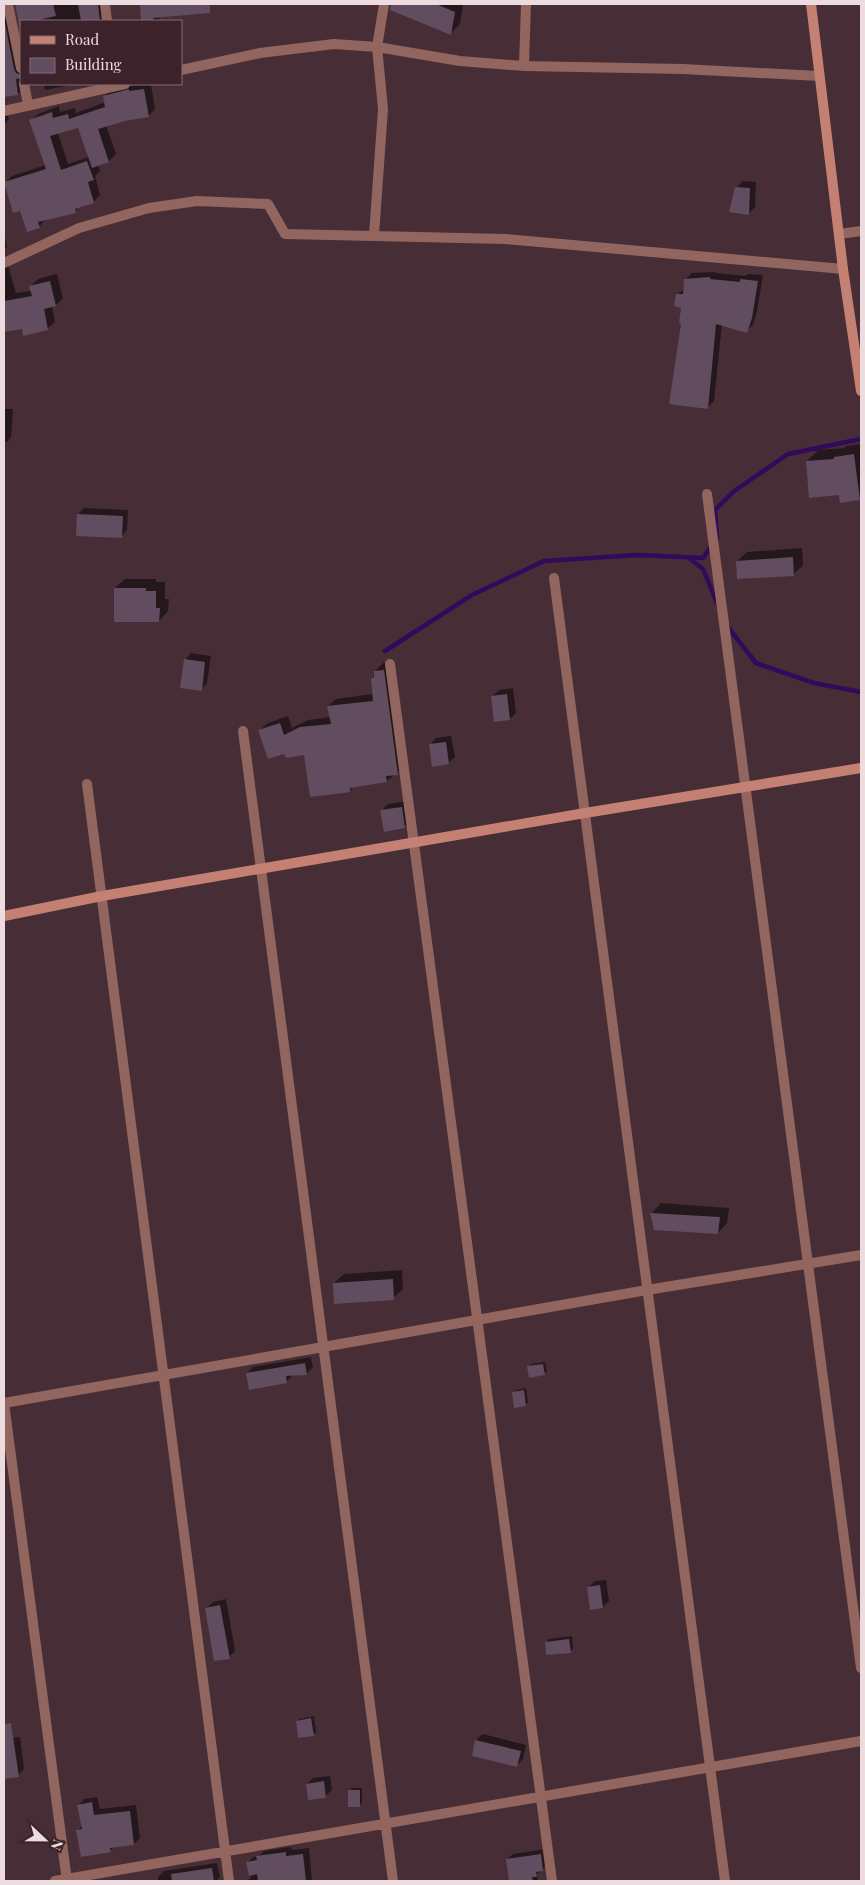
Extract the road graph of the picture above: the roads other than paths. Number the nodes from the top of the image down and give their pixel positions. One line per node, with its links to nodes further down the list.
1 (8, 4): 8 (street)
2 (105, 4): 6 (street)
3 (384, 4): 7 (street)
4 (526, 4): 9 (street)
5 (811, 4): 11 (street)
6 (107, 20)
7 (377, 48): 9 (street); 10 (street); 18 (street)
8 (20, 63)
9 (524, 66): 11 (street)
10 (182, 70)
11 (819, 76): 17 (street)
12 (24, 85): 14 (street)
13 (114, 85): 14 (street)
14 (28, 104): 15 (street)
15 (4, 111)
16 (861, 231): 17 (street)
17 (840, 234): 20 (street)
18 (374, 235): 19 (street); 20 (street)
19 (4, 263)
20 (843, 269): 21 (street)
21 (861, 391)
22 (707, 494): 28 (street)
23 (554, 578): 29 (street)
24 (390, 664): 30 (street)
25 (243, 731): 31 (street)
26 (861, 768): 28 (street)
27 (87, 784): 32 (street)
28 (745, 786): 29 (street); 35 (street)
29 (585, 813): 30 (street); 36 (street)
30 (414, 843): 31 (street); 37 (street)
31 (261, 870): 32 (street); 38 (street)
32 (102, 896): 33 (street); 39 (street)
33 (4, 916)
34 (861, 1255): 35 (street)
35 (808, 1264): 36 (street); 41 (street)
36 (647, 1290): 37 (street); 43 (street)
37 (477, 1320): 38 (street); 44 (street)
38 (323, 1347): 39 (street); 45 (street)
39 (163, 1376): 40 (street); 46 (street)
40 (4, 1403): 47 (street)
41 (861, 1668)
42 (861, 1741): 43 (street)
43 (710, 1766): 44 (street); 52 (street)
44 (540, 1796): 45 (street); 51 (street)
45 (385, 1823): 46 (street); 50 (street)
46 (225, 1851): 47 (street); 49 (street)
47 (67, 1880): 48 (street)
48 (55, 1881)
49 (228, 1881)
50 (393, 1881)
51 (552, 1881)
52 (725, 1881)

